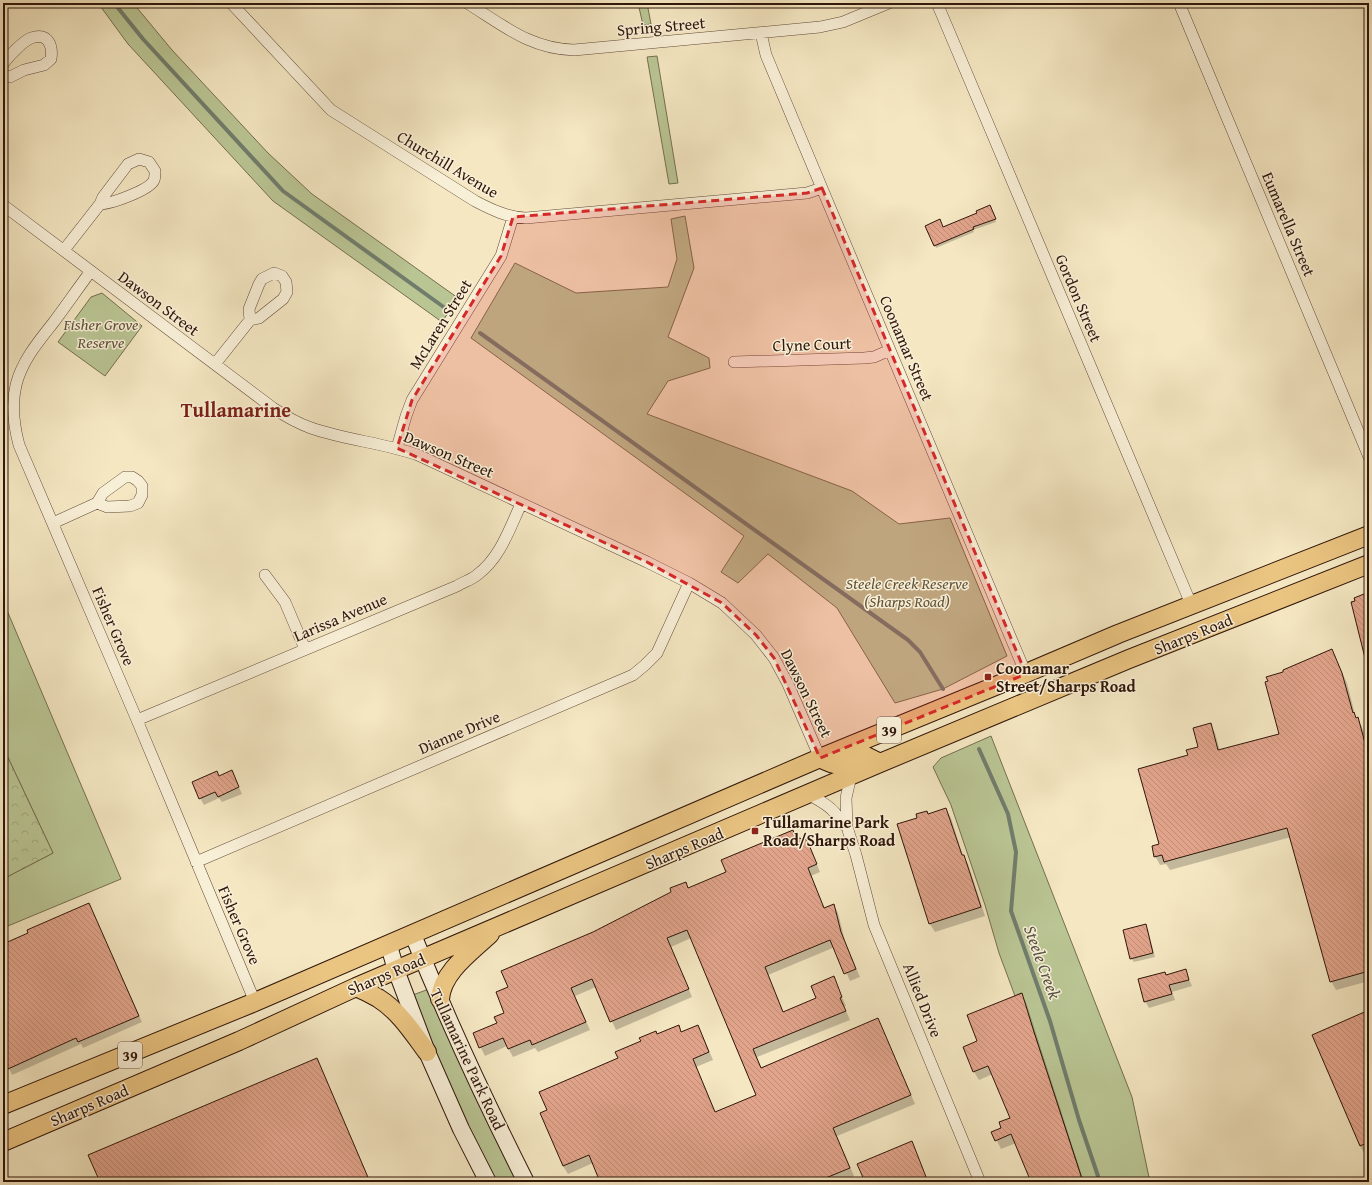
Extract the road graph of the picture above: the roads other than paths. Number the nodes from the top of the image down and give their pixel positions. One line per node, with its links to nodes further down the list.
1 (231, 3): 12 (street, Churchill Avenue)
2 (467, 3): 6 (street, Spring Street)
3 (890, 3): 6 (street, Spring Street)
4 (937, 3): 28 (street, Gordon Street)
5 (1179, 3): 20 (street, Eumarella Street)
6 (761, 33): 9 (street, Coonamar Street)
7 (3, 64): 8 (street)
8 (3, 75)
9 (822, 188): 12 (street, Churchill Avenue); 16 (street, Coonamar Street)
10 (100, 204): 10 (street); 13 (street)
11 (3, 205): 13 (street, Dawson Street)
12 (513, 217): 19 (street, McLaren Street)
13 (64, 250): 14 (street, Dawson Street)
14 (91, 271): 18 (street, Dawson Street); 23 (street, Fisher Grove)
15 (250, 320): 18 (street)
16 (890, 350): 17 (street, Clyne Court); 32 (street, Coonamar Street)
17 (734, 362)
18 (215, 364): 19 (street, Dawson Street)
19 (397, 448): 22 (street, Dawson Street)
20 (1369, 457)
21 (97, 504): 23 (street)
22 (521, 504): 27 (street, Dawson Street); 30 (street, Larissa Avenue)
23 (53, 523): 33 (street, Fisher Grove)
24 (1369, 535): 28 (main road, Sharps Road / 39)
25 (1369, 564): 31 (main road, Sharps Road / 39)
26 (265, 575): 30 (street)
27 (689, 583): 34 (street, Dawson Street); 39 (street, Dianne Drive)
28 (1191, 604): 29 (main road, Sharps Road / 39)
29 (1118, 634): 31 (main road); 32 (main road, Sharps Road / 39)
30 (305, 649): 33 (street, Larissa Avenue)
31 (1129, 659): 35 (main road, Sharps Road / 39)
32 (1026, 674): 34 (main road, Sharps Road / 39)
33 (137, 720): 39 (street, Fisher Grove)
34 (820, 758): 35 (main road); 41 (main road, Sharps Road / 39)
35 (880, 763): 36 (main road, Sharps Road / 39)
36 (851, 776): 37 (main road, Sharps Road / 39); 38 (street, Allied Drive)
37 (808, 794): 38 (street, Allied Drive); 40 (main road, Sharps Road / 39)
38 (847, 827): 55 (street, Allied Drive)
39 (196, 862): 47 (street, Fisher Grove)
40 (497, 927): 43 (main road, Sharps Road / 39); 46 (main road)
41 (413, 935): 42 (main road, Sharps Road / 39); 43 (street, Tullamarine Park Road)
42 (389, 946): 44 (street, Tullamarine Park Road); 47 (main road, Sharps Road / 39)
43 (422, 958): 44 (main road, Sharps Road / 39); 46 (street, Tullamarine Park Road)
44 (396, 970): 45 (main road, Sharps Road / 39); 48 (street, Tullamarine Park Road)
45 (356, 987): 48 (main road); 50 (main road, Sharps Road / 39)
46 (440, 999): 54 (street, Tullamarine Park Road)
47 (255, 1002): 49 (main road, Sharps Road / 39)
48 (427, 1052): 53 (street, Tullamarine Park Road)
49 (3, 1105)
50 (28, 1131): 51 (main road, Sharps Road / 39); 52 (main road)
51 (3, 1142)
52 (3, 1151)
53 (488, 1182)
54 (526, 1182)
55 (980, 1182)

